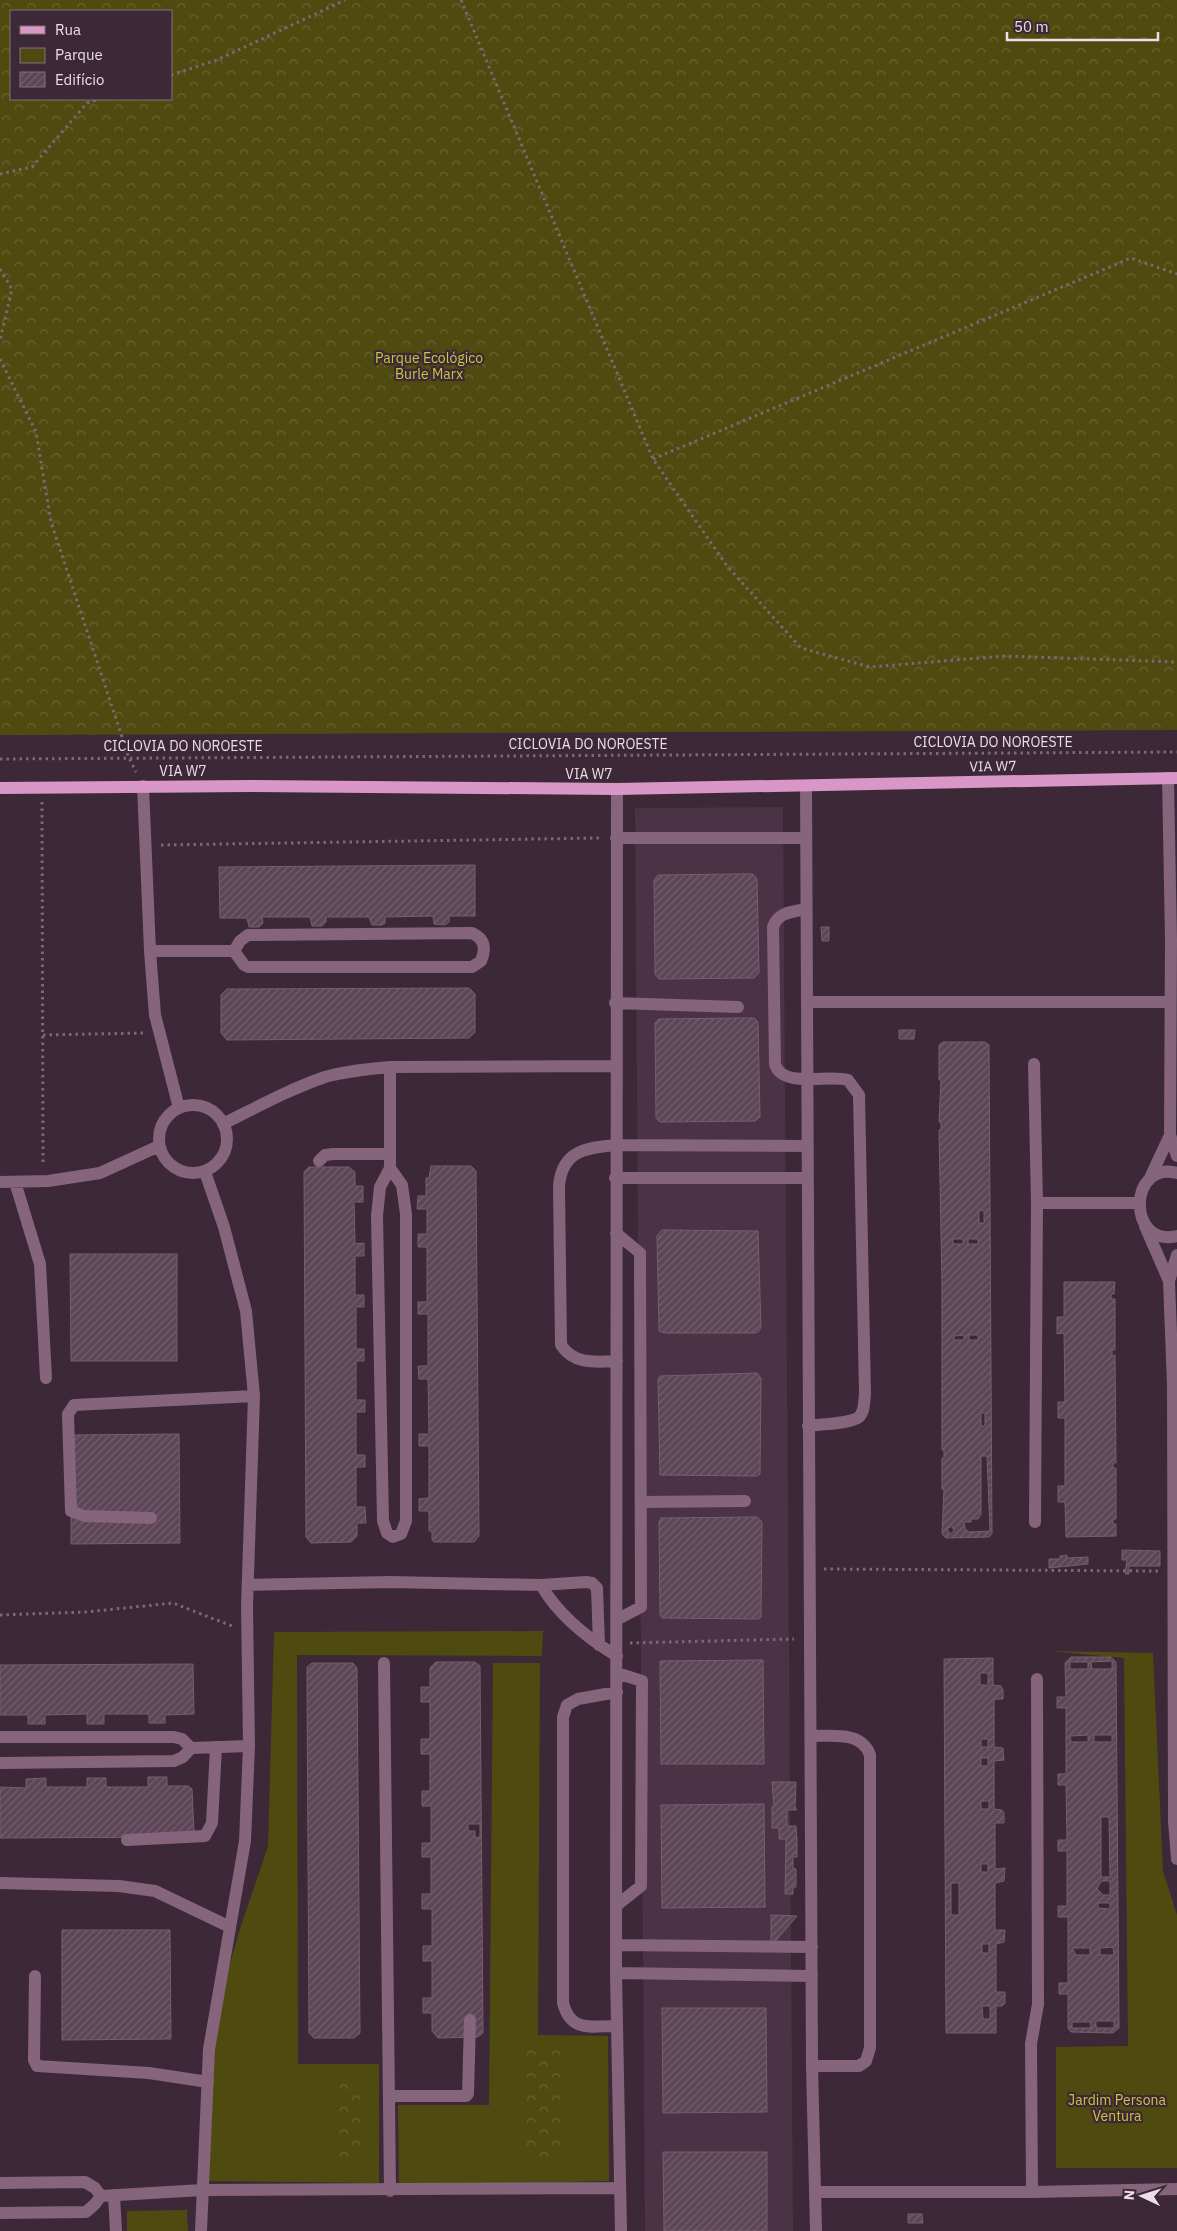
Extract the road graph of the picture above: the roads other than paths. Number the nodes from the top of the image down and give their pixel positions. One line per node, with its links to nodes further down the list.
1 (1172, 778): 3 (main road, VIA W7); 9 (street)
2 (144, 786): 4 (main road, VIA W7); 5 (main road, VIA W7); 10 (street)
3 (806, 786): 5 (main road, VIA W7); 7 (street)
4 (0, 788)
5 (617, 789): 6 (street)
6 (616, 838): 7 (street); 14 (street)
7 (806, 838): 8 (street)
8 (806, 909): 12 (street); 19 (street)
9 (1174, 945): 13 (street)
10 (150, 951): 11 (street); 20 (street)
11 (234, 951): 11 (street)
12 (808, 1002): 13 (street); 19 (street)
13 (1169, 1002): 22 (street)
14 (615, 1004): 15 (street); 17 (street)
15 (738, 1008)
16 (1034, 1064): 37 (street)
17 (615, 1066): 18 (street); 23 (street)
18 (390, 1067): 21 (street); 26 (street)
19 (808, 1080): 25 (street); 48 (street)
20 (179, 1108): 21 (street); 24 (street)
21 (224, 1124): 30 (street)
22 (1170, 1134): 27 (street); 34 (street)
23 (615, 1145): 25 (street); 32 (street); 44 (street)
24 (159, 1146): 30 (street); 36 (street)
25 (808, 1146): 33 (street)
26 (390, 1154): 28 (street); 29 (street)
27 (1177, 1156)
28 (319, 1161)
29 (390, 1168): 29 (street)
30 (205, 1172): 47 (street)
31 (1177, 1173): 34 (street)
32 (615, 1178): 33 (street); 40 (street)
33 (806, 1178): 48 (street)
34 (1149, 1180): 38 (street)
35 (0, 1182): 36 (street)
36 (15, 1182): 45 (street)
37 (1037, 1203): 38 (street); 52 (street)
38 (1138, 1203): 39 (street)
39 (1144, 1224): 41 (street); 43 (street)
40 (616, 1233): 44 (street); 50 (street)
41 (1177, 1236)
42 (1177, 1255): 43 (street)
43 (1169, 1281): 46 (street)
44 (617, 1361): 55 (street)
45 (46, 1378)
46 (1175, 1385): 64 (street)
47 (254, 1396): 51 (street); 53 (street)
48 (808, 1426): 62 (street)
49 (746, 1501): 50 (street)
50 (641, 1502): 55 (street)
51 (151, 1518)
52 (1035, 1522)
53 (248, 1585): 54 (street); 65 (street)
54 (541, 1585): 56 (street); 56 (street)
55 (618, 1618): 57 (street)
56 (599, 1645): 57 (street)
57 (617, 1650): 59 (street)
58 (384, 1663): 83 (street)
59 (617, 1673): 61 (street); 72 (street)
60 (1036, 1679): 90 (street)
61 (617, 1692): 72 (street); 80 (street)
62 (811, 1736): 75 (street); 81 (street)
63 (0, 1737): 67 (street)
64 (1175, 1744): 70 (street)
65 (249, 1746): 66 (street); 73 (street)
66 (216, 1747): 67 (street); 69 (street)
67 (191, 1748): 68 (street)
68 (0, 1763)
69 (127, 1840)
70 (1177, 1859)
71 (0, 1883): 73 (street)
72 (617, 1905): 74 (street)
73 (230, 1927): 82 (street)
74 (617, 1945): 75 (street); 76 (street)
75 (812, 1946): 78 (street)
76 (616, 1973): 78 (street); 80 (street)
77 (35, 1976): 82 (street)
78 (812, 1976): 81 (street)
79 (470, 2020): 83 (street)
80 (617, 2026): 85 (street)
81 (812, 2066): 89 (street)
82 (208, 2082): 87 (street)
83 (389, 2096): 88 (street)
84 (0, 2182): 92 (street)
85 (620, 2188): 88 (street); 96 (street)
86 (1177, 2188): 90 (street)
87 (202, 2190): 88 (street); 91 (street); 95 (street)
88 (390, 2190)
89 (816, 2192): 90 (street); 97 (street)
90 (1032, 2192)
91 (114, 2195): 92 (street); 94 (street)
92 (101, 2196): 93 (street)
93 (0, 2212)
94 (116, 2231)
95 (201, 2231)
96 (621, 2231)
97 (816, 2231)

